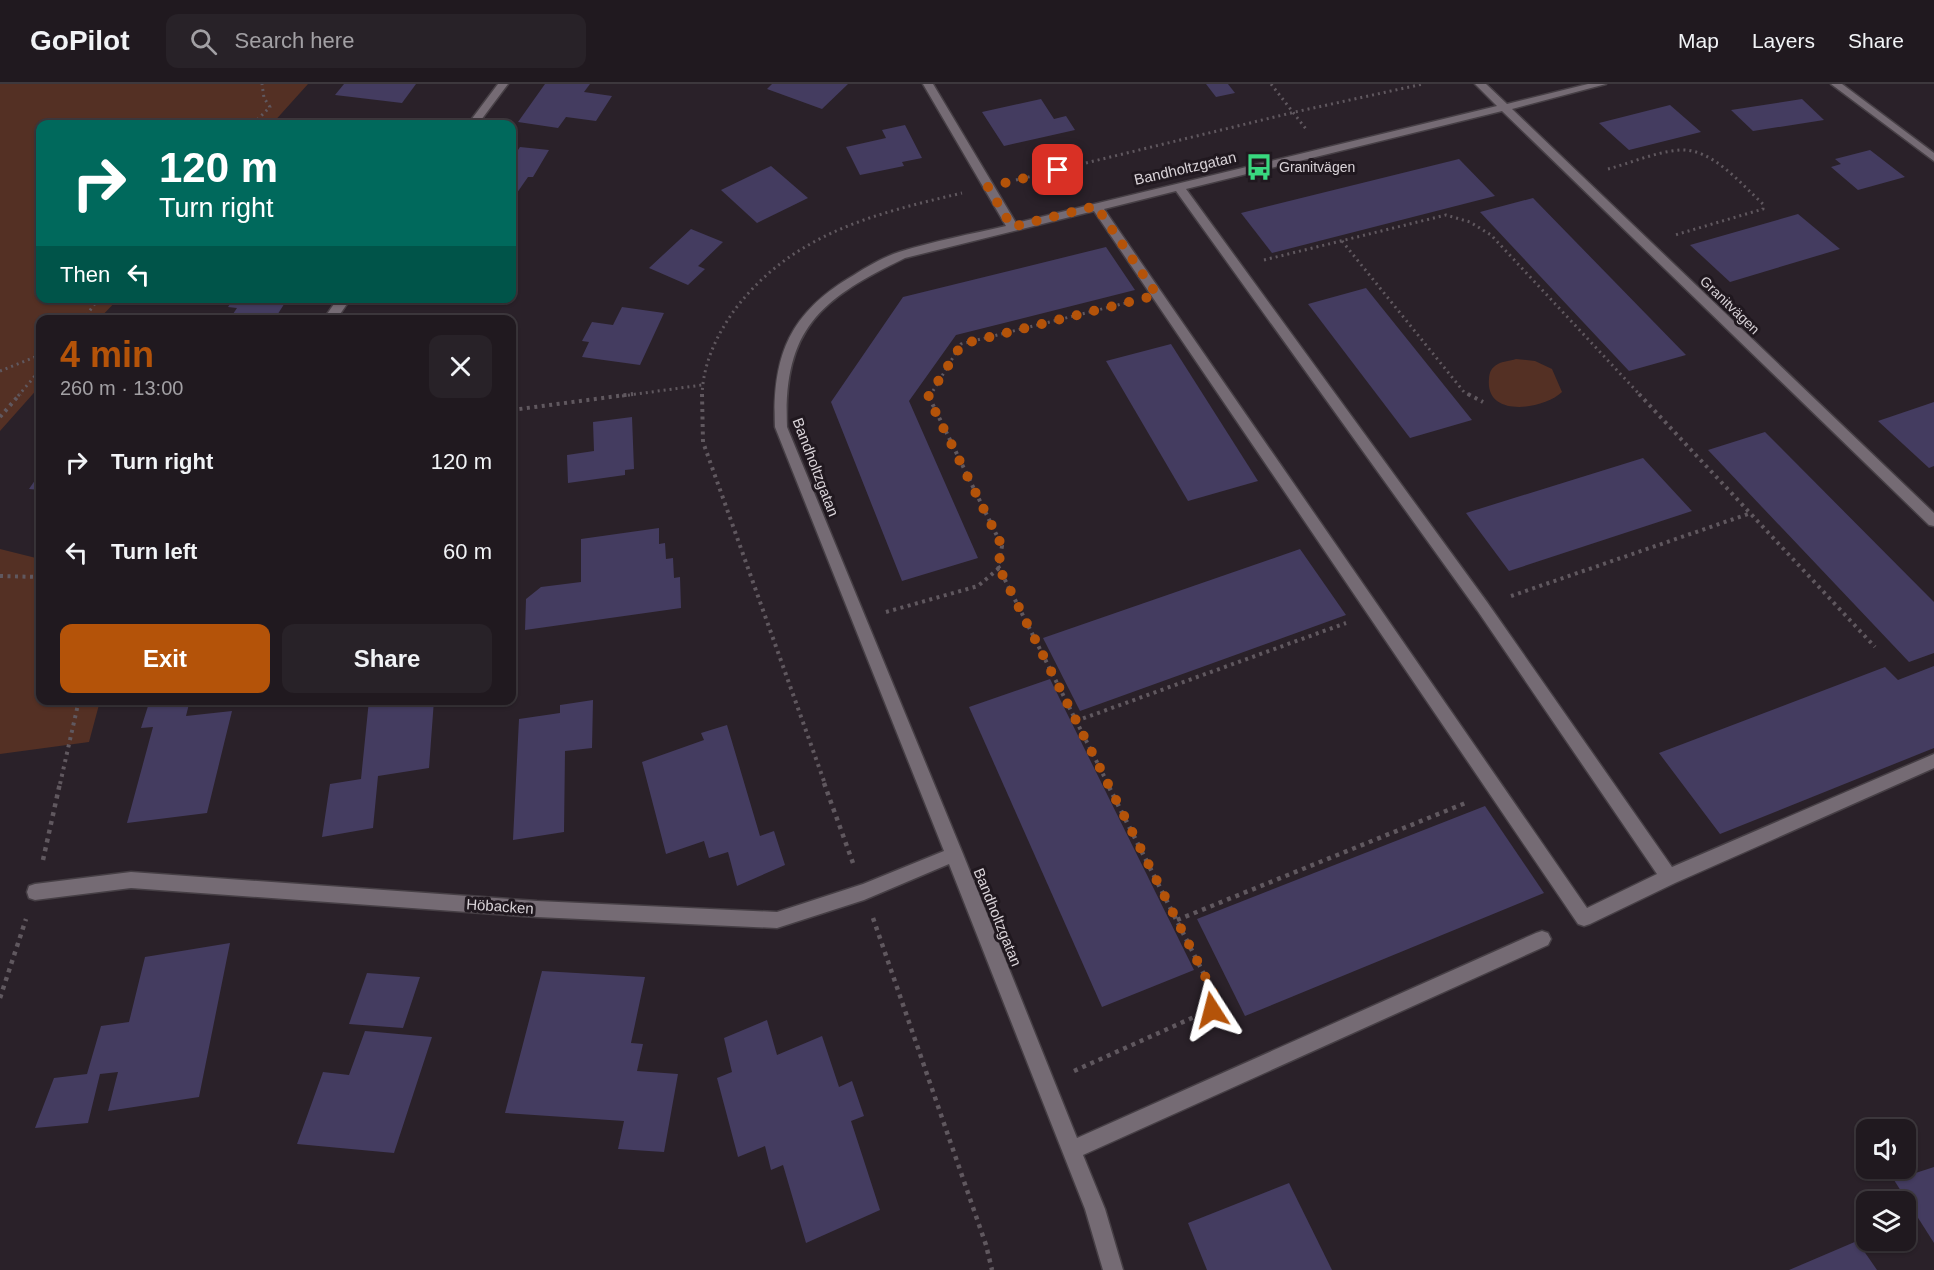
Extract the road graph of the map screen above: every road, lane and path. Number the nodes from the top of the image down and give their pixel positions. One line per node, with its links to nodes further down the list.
1 (262, 84): 11 (path)
2 (503, 84): 12 (street)
3 (928, 84): 17 (street)
4 (1271, 84): 10 (path)
5 (1423, 84): 10 (path)
6 (1480, 84): 9 (street, Granitvägen)
7 (1601, 84): 9 (street, Bandholtzgatan)
8 (1836, 84): 14 (street)
9 (1505, 107): 13 (street, Bandholtzgatan); 15 (street, Granitvägen)
10 (1294, 112): 13 (path); 17 (path)
11 (256, 120)
12 (476, 120)
13 (1327, 151): 16 (street, Bandholtzgatan)
14 (1934, 158)
15 (1576, 178): 21 (street, Granitvägen); 21 (path)
16 (1178, 186): 18 (street, Bandholtzgatan); 22 (street)
17 (988, 187): 19 (street); 27 (path)
18 (1096, 206): 19 (street, Bandholtzgatan); 23 (street)
19 (1012, 227): 38 (street, Bandholtzgatan)
20 (1342, 241): 22 (path); 28 (path); 31 (path)
21 (1645, 244): 32 (street, Granitvägen)
22 (1238, 267): 36 (street)
23 (1157, 295): 33 (path); 37 (street)
24 (36, 357): 25 (path)
25 (0, 371)
26 (36, 375): 30 (path)
27 (702, 385): 29 (path); 47 (path)
28 (1483, 402)
29 (516, 409)
30 (0, 417)
31 (1751, 513): 36 (path); 39 (path)
32 (1934, 521)
33 (998, 566): 38 (path); 41 (path)
34 (0, 576): 35 (path)
35 (36, 577)
36 (1482, 606): 45 (street)
37 (1374, 612): 41 (path); 43 (street)
38 (858, 620): 44 (street, Bandholtzgatan)
39 (1875, 647)
40 (78, 705): 46 (path)
41 (1076, 721): 48 (path)
42 (1934, 761): 45 (street)
43 (1496, 790): 45 (street); 48 (path)
44 (955, 854): 47 (street, Höbacken); 51 (street, Bandholtzgatan)
45 (1669, 877)
46 (35, 892): 47 (street, Höbacken); 50 (path)
47 (864, 892): 53 (path)
48 (1177, 920): 51 (path)
49 (1542, 939): 52 (street)
50 (0, 998)
51 (1046, 1083): 52 (street, Bandholtzgatan)
52 (1072, 1150): 54 (street, Bandholtzgatan)
53 (992, 1270)
54 (1113, 1270)

